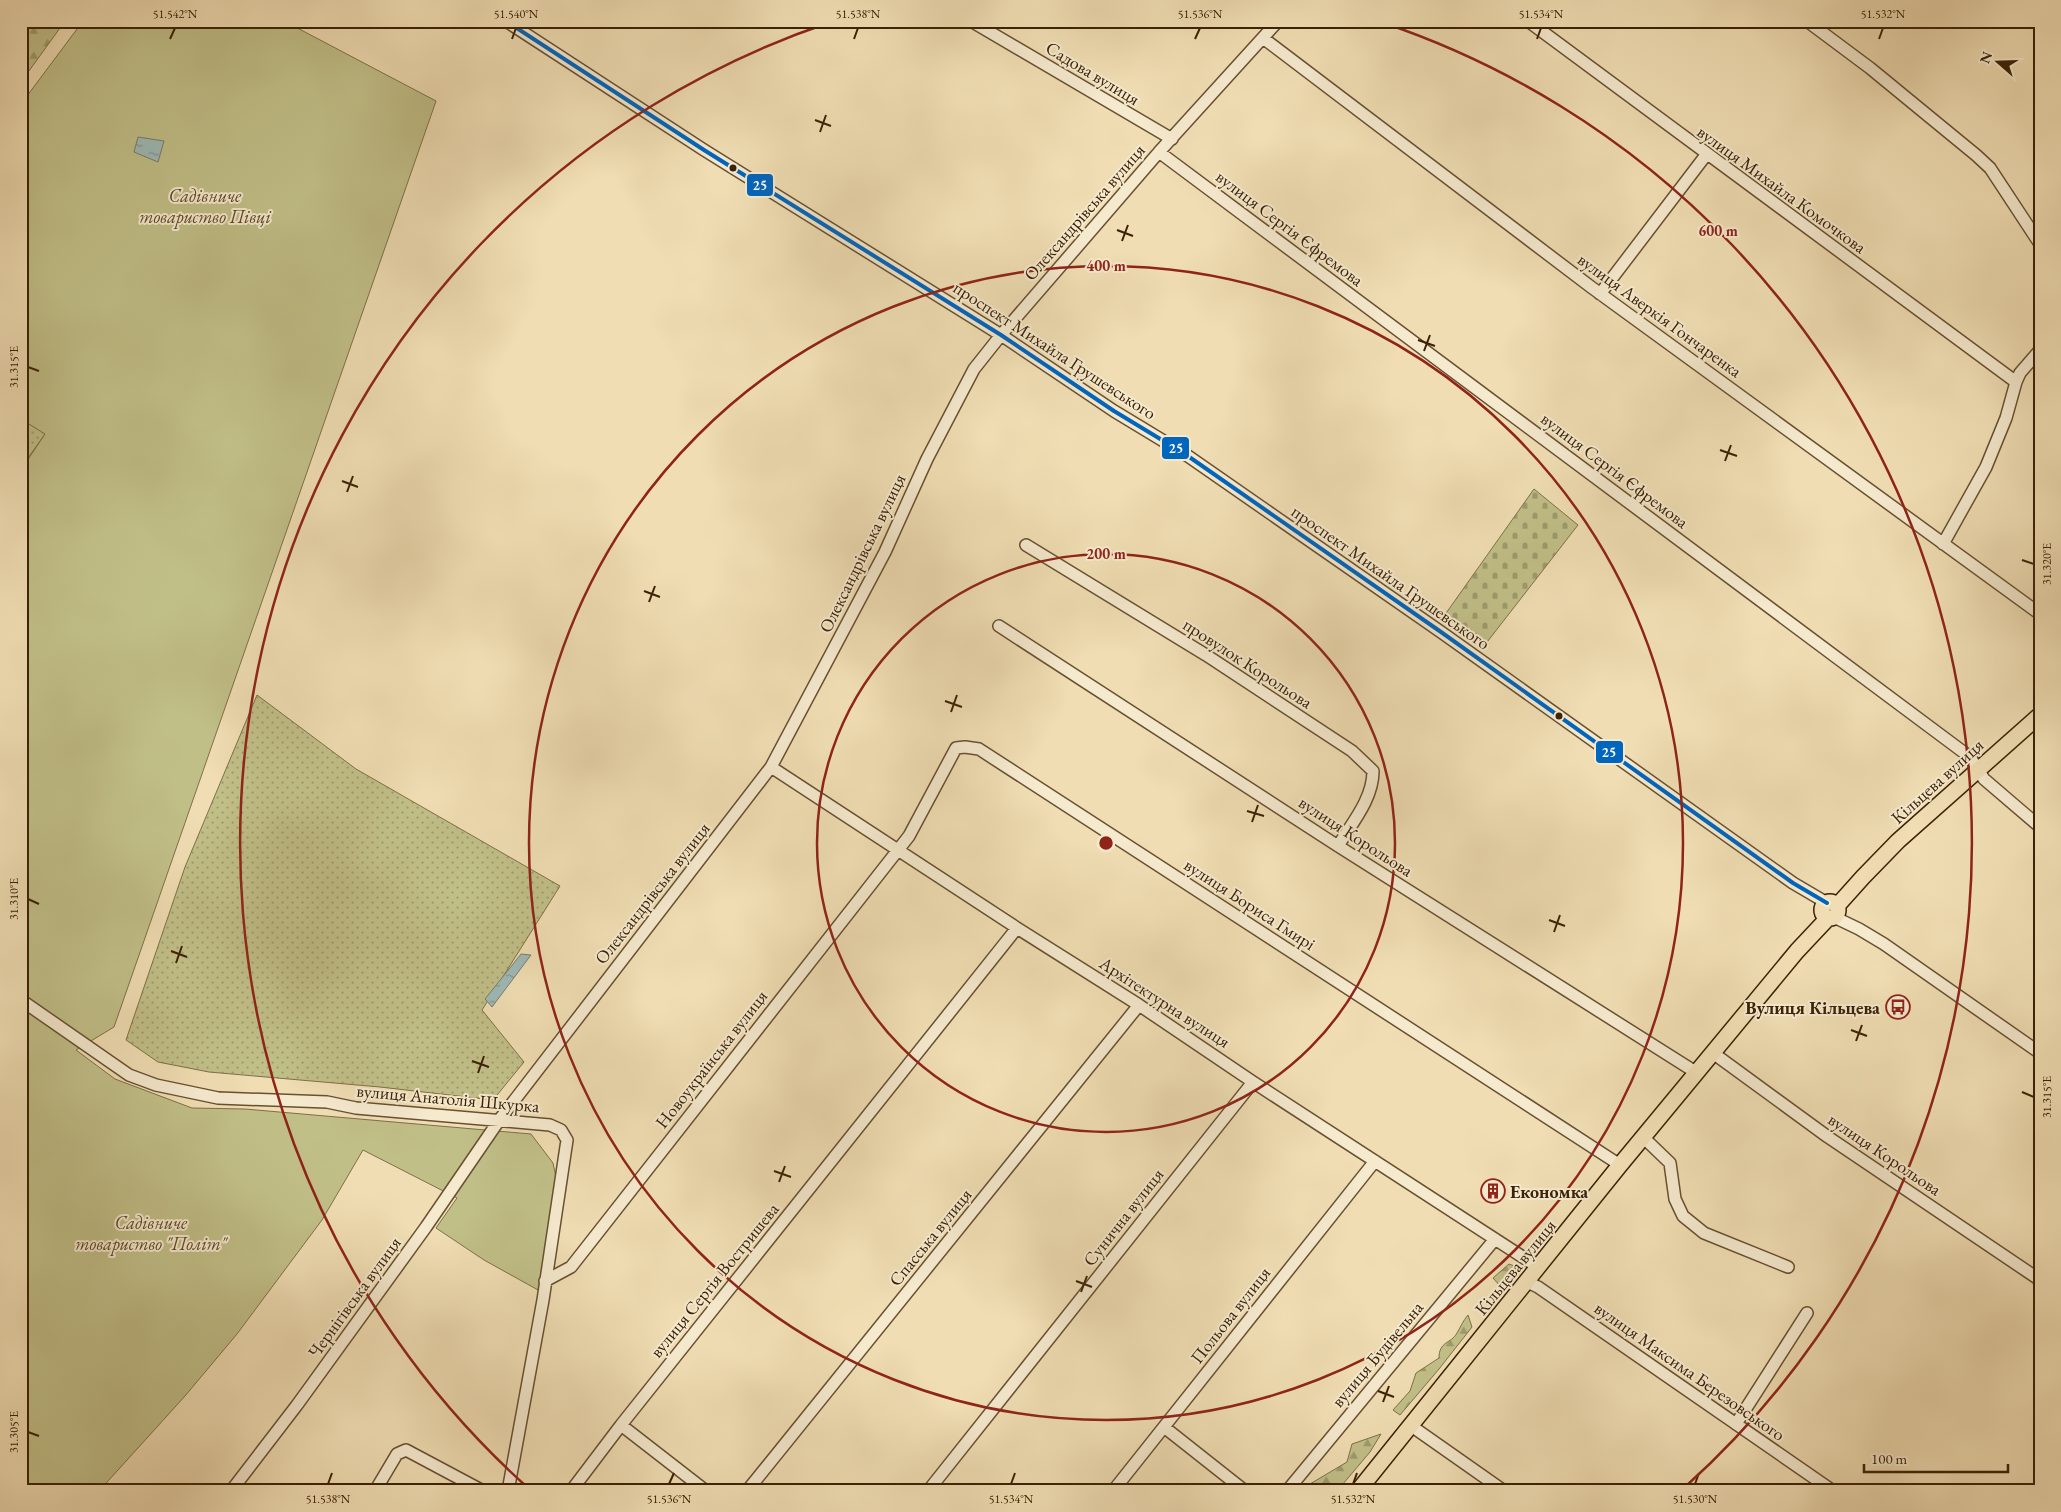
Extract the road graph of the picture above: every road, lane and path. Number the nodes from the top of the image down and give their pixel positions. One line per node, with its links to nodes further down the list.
1 (506, 21): 12 (street, проспект Михайла Грушевського)
2 (971, 21): 7 (street, Садова вулиця)
3 (1528, 21): 9 (street, вулиця Михайла Комочкова)
4 (1808, 21): 10 (street)
5 (1274, 23): 6 (street, Олександрівська вулиця)
6 (1263, 38): 7 (street, Олександрівська вулиця); 11 (street, вулиця Аверкія Гончаренка)
7 (1172, 140): 8 (street, Олександрівська вулиця)
8 (1159, 152): 12 (street, Олександрівська вулиця); 21 (street, вулиця Сергія Єфремова)
9 (1706, 155): 11 (street); 14 (street, вулиця Михайла Комочкова)
10 (2040, 244)
11 (1600, 294): 15 (street, вулиця Аверкія Гончаренка)
12 (1001, 335): 20 (street, Олександрівська вулиця); 25 (street, проспект Михайла Грушевського)
13 (2040, 350): 14 (street)
14 (2016, 382): 15 (street)
15 (1944, 544): 17 (street, вулиця Аверкія Гончаренка)
16 (1026, 545): 23 (street, провулок Корольова)
17 (2040, 614)
18 (999, 626): 23 (street, вулиця Корольова)
19 (2040, 715): 21 (main road, Кільцева вулиця)
20 (771, 767): 24 (street, Архітектурна вулиця); 33 (street, Олександрівська вулиця)
21 (1977, 770): 22 (street, вулиця Сергія Єфремова); 25 (main road, Кільцева вулиця)
22 (2040, 827)
23 (1338, 846): 31 (street, вулиця Корольова)
24 (897, 850): 26 (street, Архітектурна вулиця); 36 (street, вулиця Бориса Гмирі); 41 (street, Новоукраїнська вулиця)
25 (1830, 910): 29 (street, проспект Михайла Грушевського); 30 (main road, Кільцева вулиця)
26 (1017, 928): 28 (street, Архітектурна вулиця); 44 (street, вулиця Сергія Востришева)
27 (21, 1000): 33 (street, вулиця Анатолія Шкурка)
28 (1139, 1005): 32 (street, Архітектурна вулиця); 54 (street, Спасська вулиця)
29 (2040, 1052)
30 (1713, 1053): 31 (main road, Кільцева вулиця); 40 (street, вулиця Корольова)
31 (1697, 1073): 34 (main road, Кільцева вулиця)
32 (1253, 1082): 35 (street, Архітектурна вулиця); 55 (street, Сунична вулиця)
33 (500, 1119): 41 (street, вулиця Анатолія Шкурка); 48 (street, Чернігівська вулиця)
34 (1644, 1138): 36 (main road, Кільцева вулиця); 39 (street)
35 (1375, 1161): 37 (street, Архітектурна вулиця); 47 (street, Польова вулиця)
36 (1620, 1166): 38 (main road, Кільцева вулиця)
37 (1495, 1239): 38 (street, Архітектурна вулиця); 58 (street, вулиця Будівельна)
38 (1538, 1267): 42 (main road, Кільцева вулиця)
39 (1788, 1267)
40 (2040, 1280)
41 (546, 1281): 51 (street, вулиця Анатолія Шкурка)
42 (1527, 1282): 45 (street, вулиця Максима Березовського); 46 (main road, Кільцева вулиця)
43 (1807, 1313): 45 (street)
44 (621, 1424): 52 (street, вулиця Сергія Востришева); 53 (street)
45 (1736, 1424): 61 (street, вулиця Максима Березовського)
46 (1410, 1425): 59 (main road, Кільцева вулиця); 60 (street)
47 (1164, 1427): 56 (street, Польова вулиця); 57 (street)
48 (231, 1491)
49 (376, 1491): 50 (street)
50 (483, 1491)
51 (508, 1491)
52 (571, 1491)
53 (706, 1491)
54 (747, 1491)
55 (928, 1491)
56 (1113, 1491)
57 (1244, 1491)
58 (1287, 1491)
59 (1358, 1491)
60 (1504, 1491)
61 (1833, 1491)

